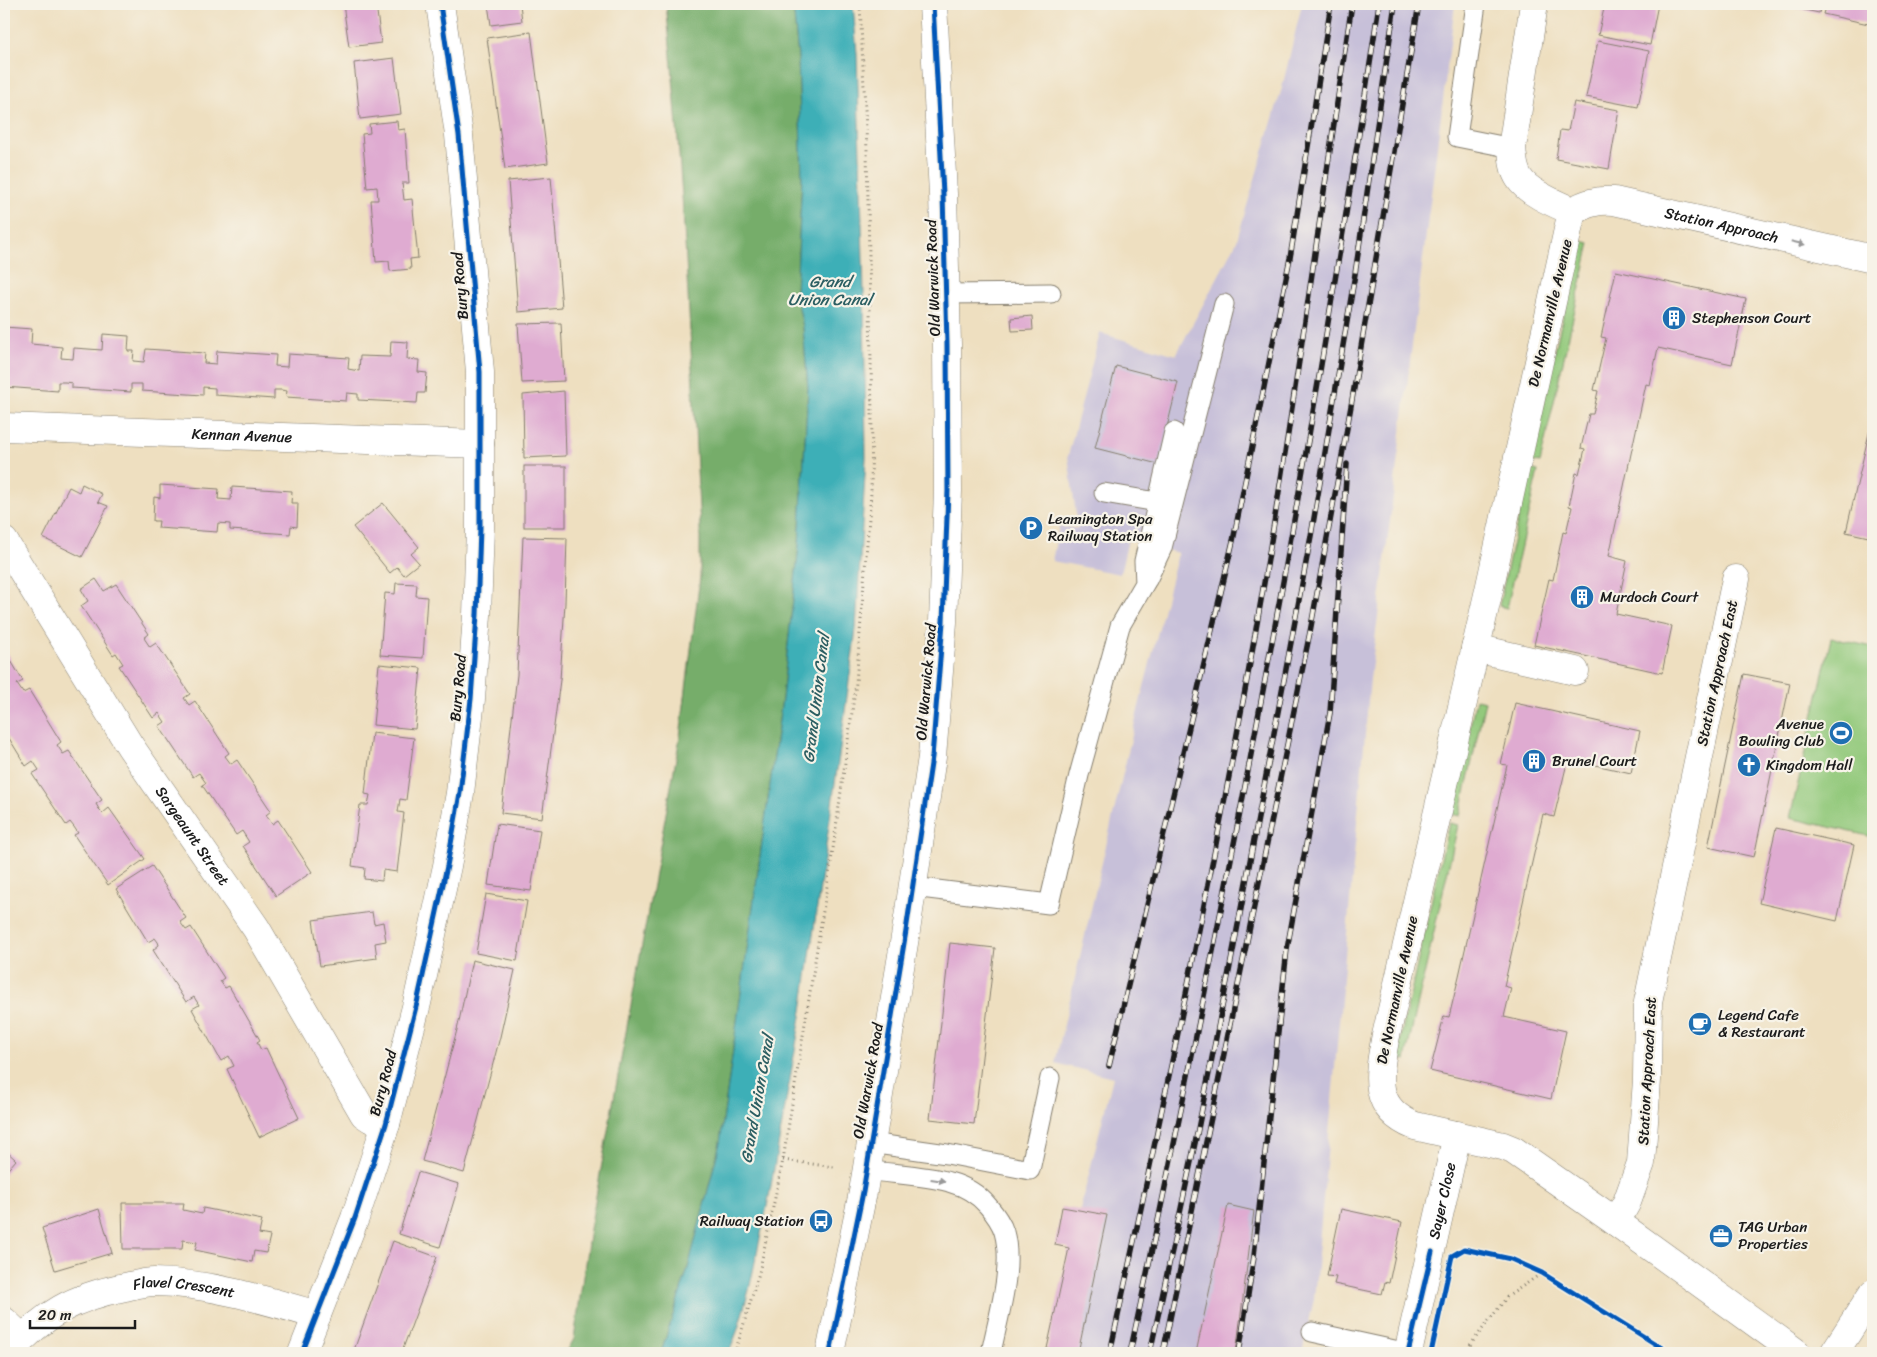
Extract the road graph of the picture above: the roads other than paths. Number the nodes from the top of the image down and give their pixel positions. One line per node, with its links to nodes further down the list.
1 (440, 4): 13 (street, Bury Road)
2 (933, 4): 9 (street, Old Warwick Road)
3 (1476, 4): 5 (lane)
4 (1534, 4): 5 (street)
5 (1512, 148): 6 (street)
6 (1572, 211): 7 (street, Station Approach, one-way to 7); 19 (street, De Normanville Avenue)
7 (1873, 259)
8 (1051, 293): 9 (lane)
9 (945, 294): 21 (street, Old Warwick Road)
10 (1224, 304): 18 (lane)
11 (4, 427): 13 (street, Kennan Avenue)
12 (1174, 432): 15 (lane)
13 (480, 444): 23 (street, Bury Road)
14 (1104, 493): 15 (lane)
15 (1157, 502): 18 (lane)
16 (4, 541): 23 (street, Sargeaunt Street)
17 (1736, 580): 27 (street, Station Approach East)
18 (1145, 583): 21 (lane)
19 (1475, 648): 20 (street); 24 (street, De Normanville Avenue)
20 (1575, 671)
21 (912, 887): 25 (street, Old Warwick Road)
22 (1050, 1078): 25 (lane)
23 (386, 1124): 29 (street, Bury Road)
24 (1457, 1135): 27 (street, De Normanville Avenue); 35 (street, Sayer Close)
25 (870, 1143): 26 (street, Old Warwick Road)
26 (866, 1170): 33 (street, Old Warwick Road); 34 (lane, one-way to 34)
27 (1616, 1222): 36 (street)
28 (1873, 1293): 37 (street)
29 (317, 1315): 31 (street, Flavel Crescent); 32 (street, Bury Road)
30 (1312, 1332): 35 (lane)
31 (12, 1337)
32 (302, 1353)
33 (830, 1353)
34 (991, 1353)
35 (1408, 1353)
36 (1797, 1353)
37 (1834, 1353)

